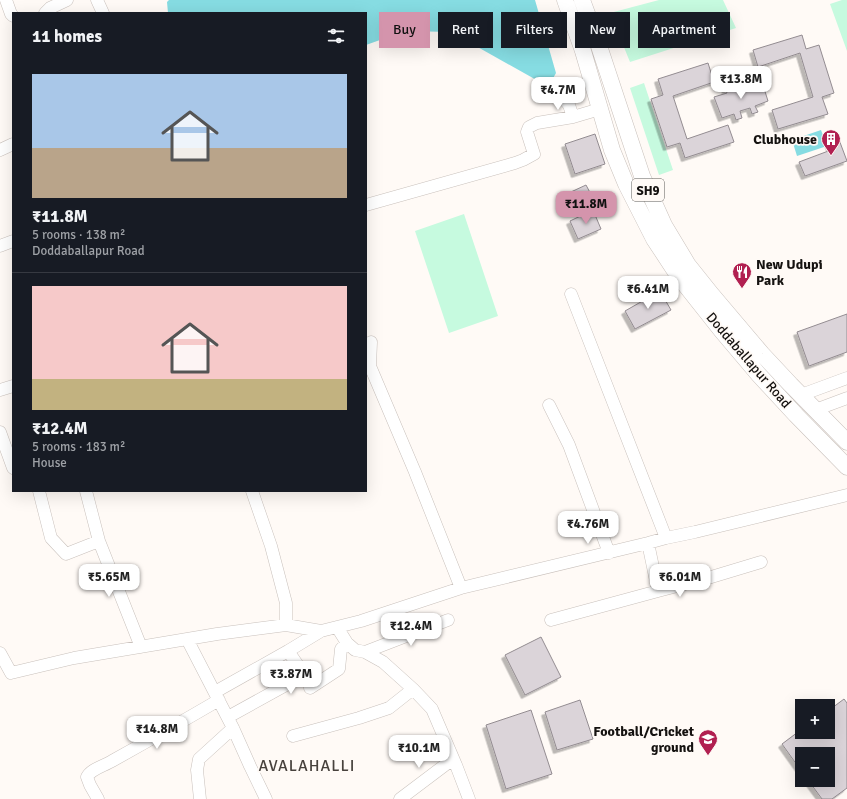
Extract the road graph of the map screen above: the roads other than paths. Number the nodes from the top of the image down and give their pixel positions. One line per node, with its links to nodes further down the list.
1 (6, 0): 8 (street)
2 (67, 0): 6 (street)
3 (97, 0): 7 (street)
4 (565, 0): 10 (main road, Doddaballapur Road / SH9)
5 (582, 0): 22 (main road, Doddaballapur Road / SH9)
6 (47, 12)
7 (102, 12)
8 (12, 15)
9 (561, 96): 11 (street)
10 (600, 109): 11 (street); 29 (main road, Doddaballapur Road / SH9)
11 (573, 117): 14 (street)
12 (12, 144): 13 (street)
13 (0, 150)
14 (367, 206)
15 (12, 240): 16 (street)
16 (0, 246)
17 (571, 294): 34 (street)
18 (371, 342): 39 (street)
19 (847, 378): 22 (street)
20 (12, 386): 21 (street)
21 (0, 390)
22 (801, 395): 25 (main road, Doddaballapur Road / SH9)
23 (847, 398): 25 (street)
24 (549, 405): 37 (street)
25 (815, 410): 27 (main road, Doddaballapur Road / SH9)
26 (0, 432): 28 (street)
27 (847, 442)
28 (12, 465)
29 (847, 467)
30 (39, 492): 35 (street)
31 (86, 492): 35 (street)
32 (252, 492): 43 (street)
33 (847, 495): 34 (street)
34 (666, 538): 36 (street)
35 (99, 541): 48 (street)
36 (648, 543): 37 (street); 40 (street)
37 (609, 553): 39 (street)
38 (761, 562): 40 (street)
39 (461, 588): 44 (street)
40 (658, 591): 42 (street)
41 (448, 620): 50 (street)
42 (551, 620)
43 (286, 625): 45 (street); 46 (street)
44 (337, 627): 45 (street); 47 (street)
45 (321, 631): 49 (street)
46 (187, 639): 48 (street); 54 (street)
47 (347, 643): 50 (street); 52 (street)
48 (141, 647): 51 (street)
49 (288, 651): 54 (street); 55 (street)
50 (365, 652): 53 (street)
51 (0, 653)
52 (310, 688)
53 (413, 689): 56 (street); 57 (street)
54 (217, 696): 55 (street); 58 (street)
55 (231, 723): 59 (street); 60 (street)
56 (293, 736)
57 (453, 759): 61 (street); 62 (street)
58 (98, 799)
59 (200, 799)
60 (266, 799)
61 (400, 799)
62 (469, 799)

